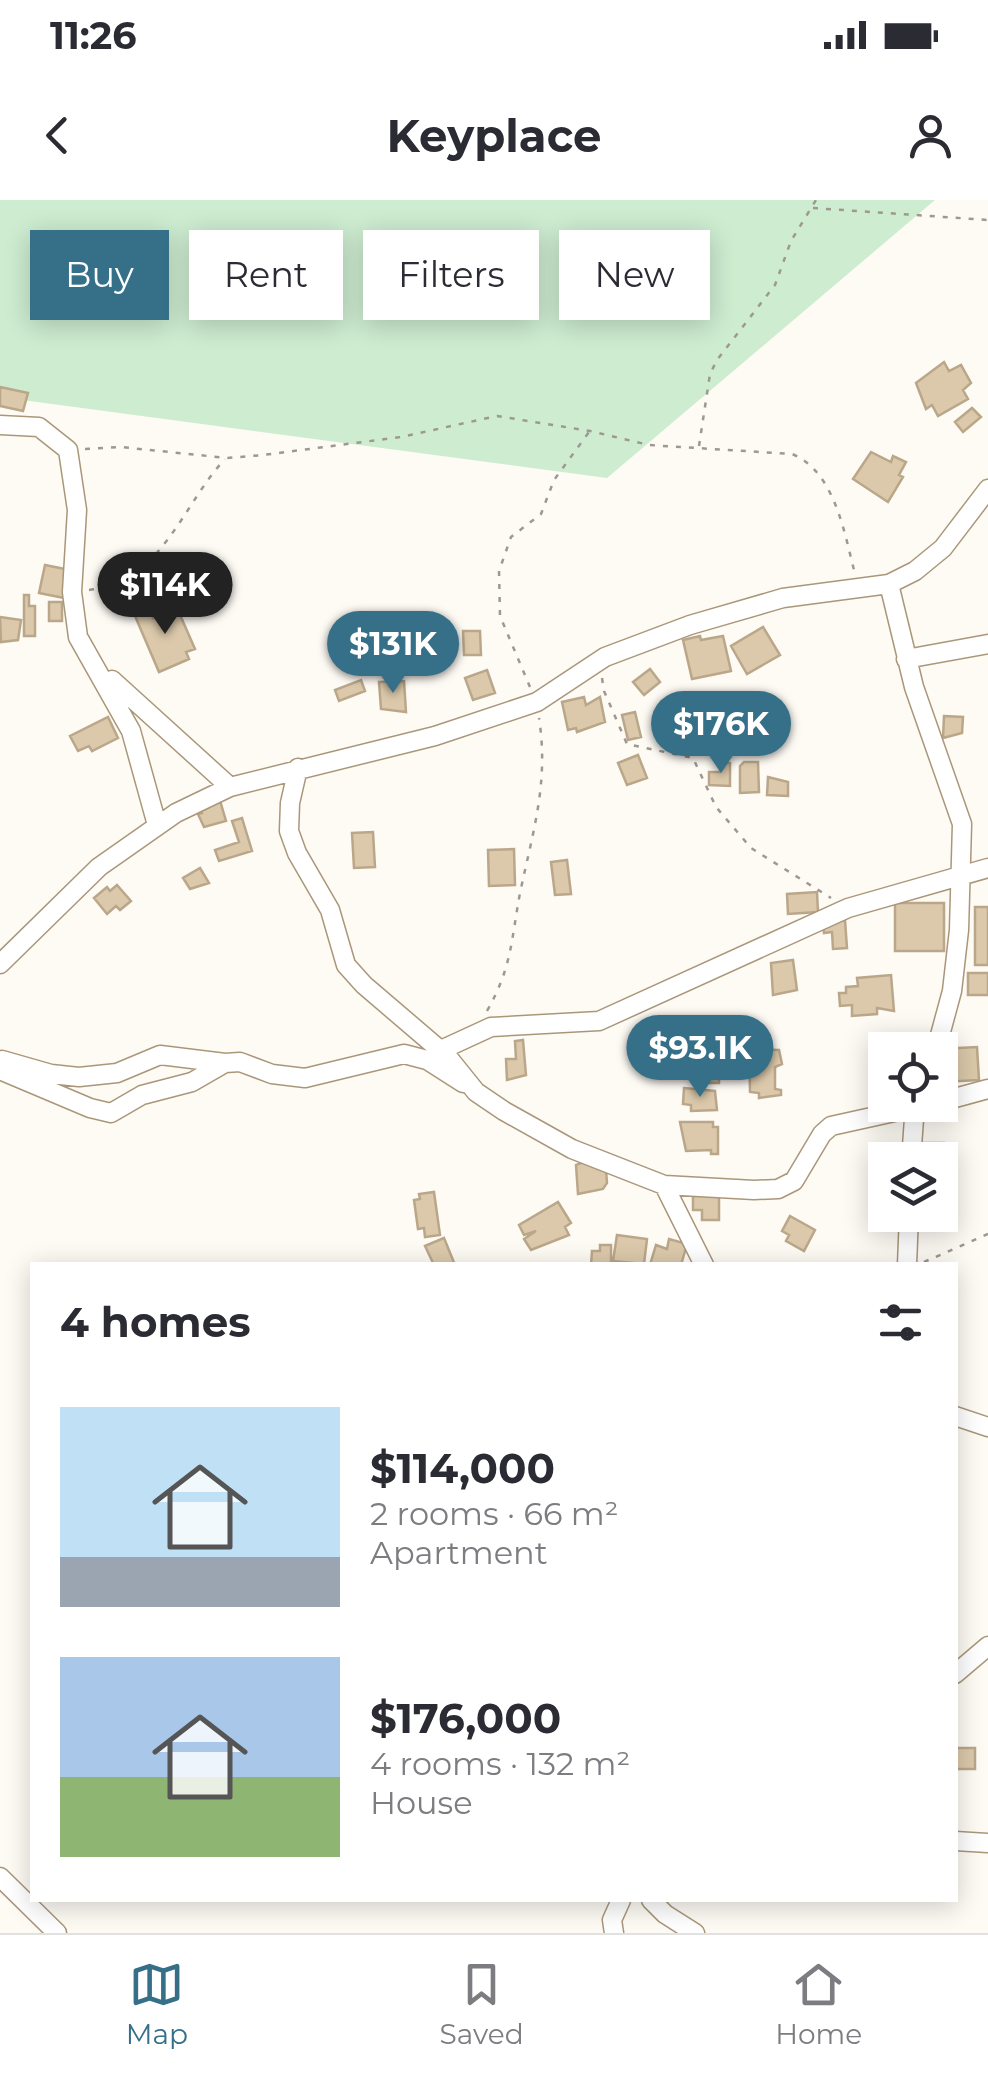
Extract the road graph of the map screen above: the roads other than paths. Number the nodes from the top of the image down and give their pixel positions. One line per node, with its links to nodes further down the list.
1 (0, 424): 5 (street)
2 (988, 489): 3 (street)
3 (889, 584): 6 (street); 7 (street)
4 (988, 644): 6 (street)
5 (91, 658): 8 (street); 9 (street)
6 (906, 658): 11 (street)
7 (298, 768): 8 (street); 14 (street)
8 (230, 787): 9 (street)
9 (157, 826): 12 (street)
10 (988, 868): 11 (street)
11 (962, 874): 13 (street); 14 (street)
12 (0, 964)
13 (941, 1032)
14 (441, 1050): 19 (street)
15 (0, 1060): 16 (street)
16 (225, 1063): 17 (street); 19 (street)
17 (0, 1070)
18 (988, 1089): 20 (street)
19 (476, 1092): 22 (street)
20 (958, 1097)
21 (868, 1118): 22 (street)
22 (664, 1184): 24 (street)
23 (908, 1232): 25 (street)
24 (703, 1262)
25 (906, 1262)
26 (958, 1417): 27 (street)
27 (988, 1427)
28 (988, 1646): 29 (street)
29 (958, 1671)
30 (958, 1842): 31 (street)
31 (988, 1844)
32 (0, 1878): 35 (street)
33 (620, 1902): 36 (street)
34 (654, 1902): 37 (street)
35 (57, 1933)
36 (614, 1933)
37 (695, 1933)

